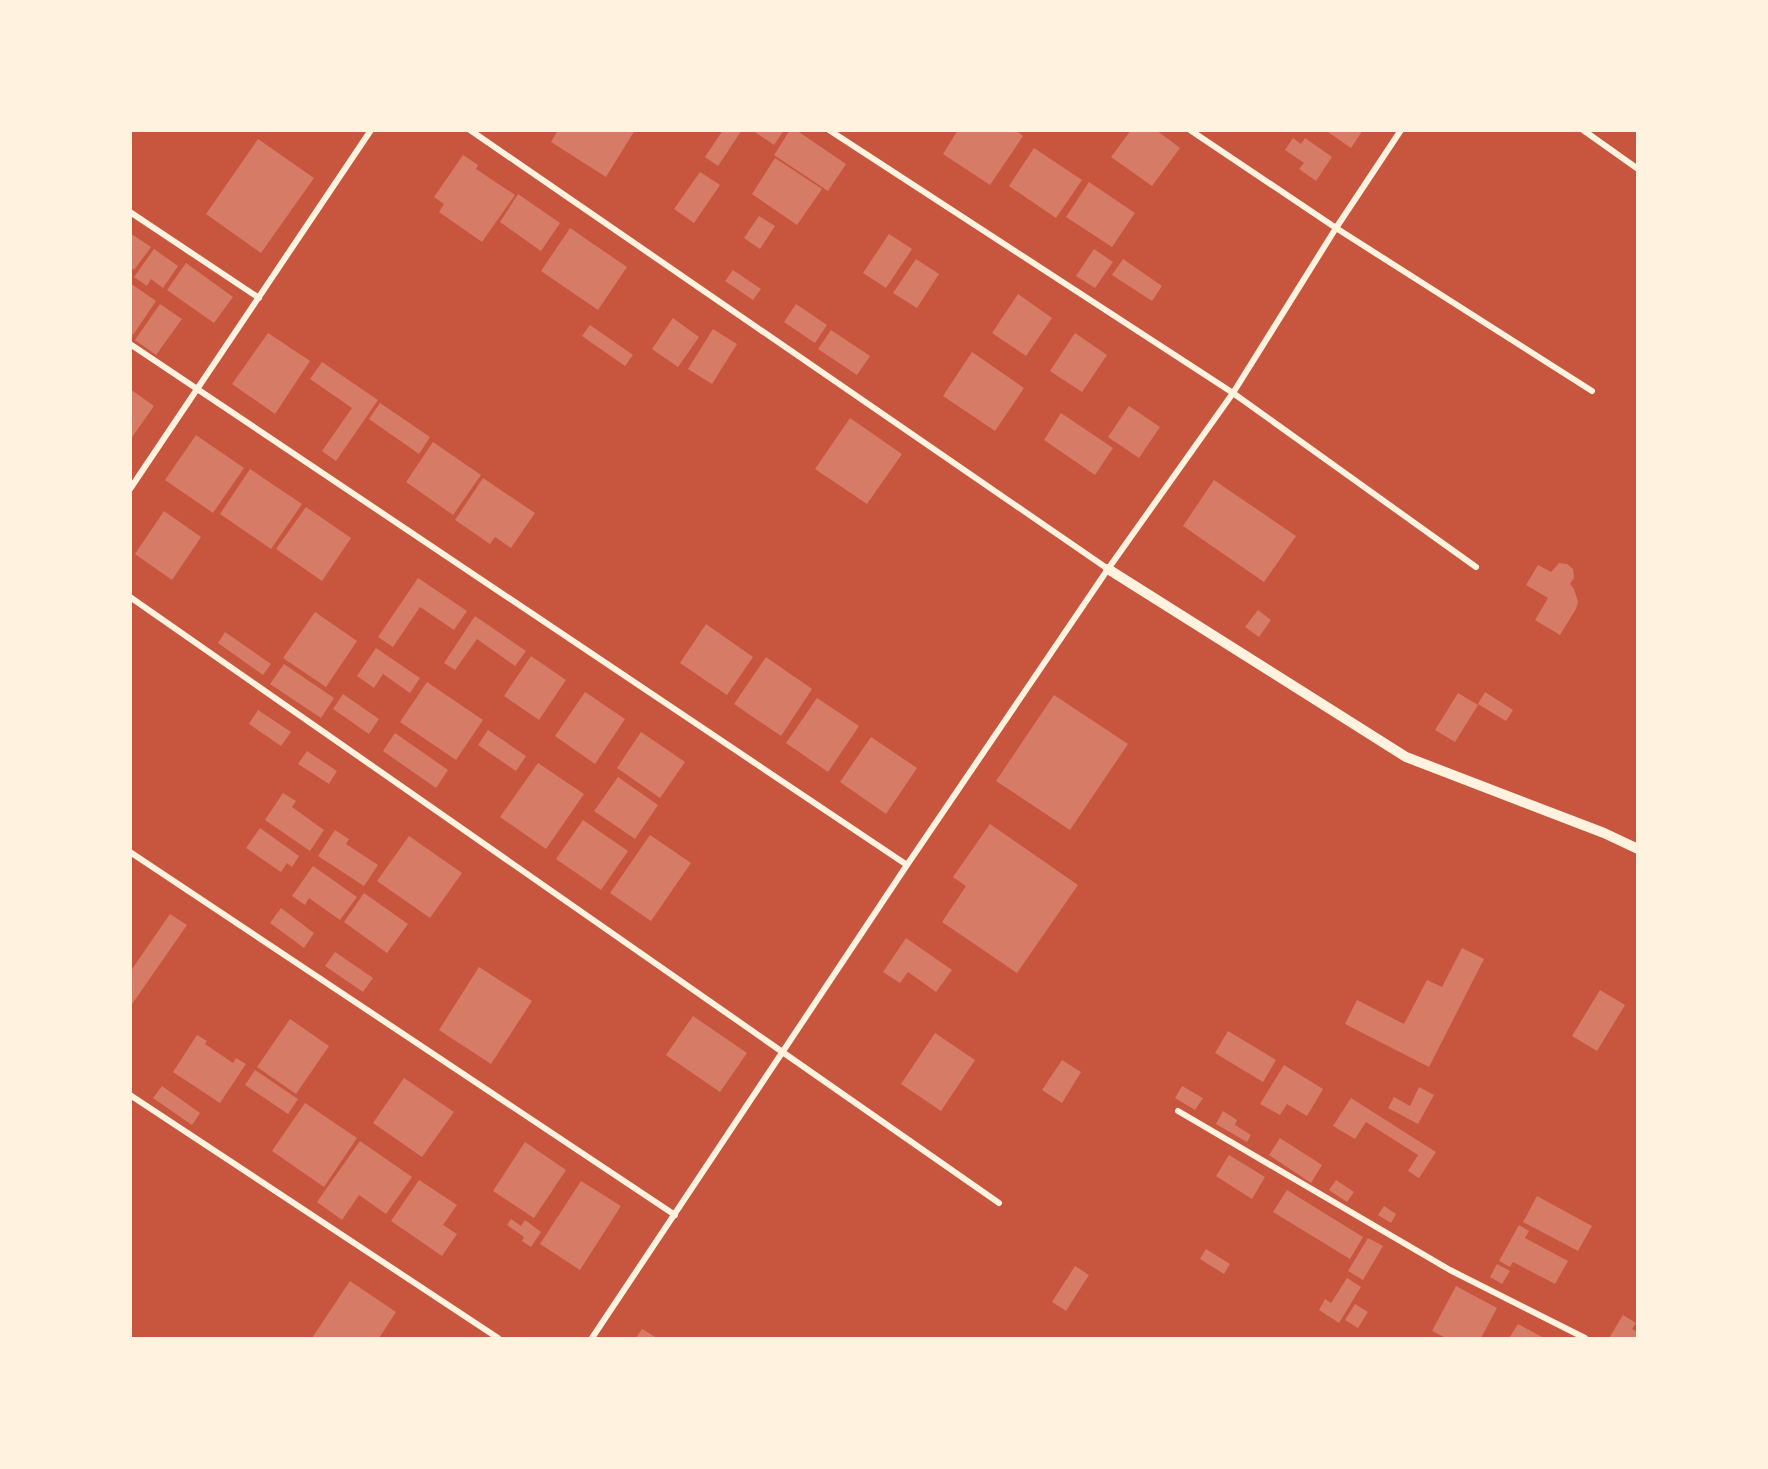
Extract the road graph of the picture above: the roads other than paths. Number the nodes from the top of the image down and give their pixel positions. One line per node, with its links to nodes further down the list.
1 (371, 130): 10 (street)
2 (470, 130): 17 (street)
3 (829, 130): 14 (street)
4 (1190, 130): 9 (street)
5 (1401, 130): 9 (street)
6 (1583, 130): 7 (street)
7 (1638, 169)
8 (130, 212): 10 (street)
9 (1336, 228): 13 (street); 14 (street)
10 (259, 298): 12 (street)
11 (130, 344): 12 (street)
12 (198, 389): 15 (street); 21 (street)
13 (1592, 391)
14 (1233, 393): 16 (street); 17 (street)
15 (130, 489)
16 (1476, 567)
17 (1108, 570): 19 (street); 21 (street)
18 (130, 597): 22 (street)
19 (1638, 849)
20 (130, 852): 26 (street)
21 (907, 865): 22 (street)
22 (783, 1051): 25 (street); 26 (street)
23 (130, 1095): 27 (street)
24 (1178, 1111): 29 (street)
25 (999, 1203)
26 (675, 1215): 28 (street)
27 (498, 1338)
28 (592, 1338)
29 (1585, 1338)

